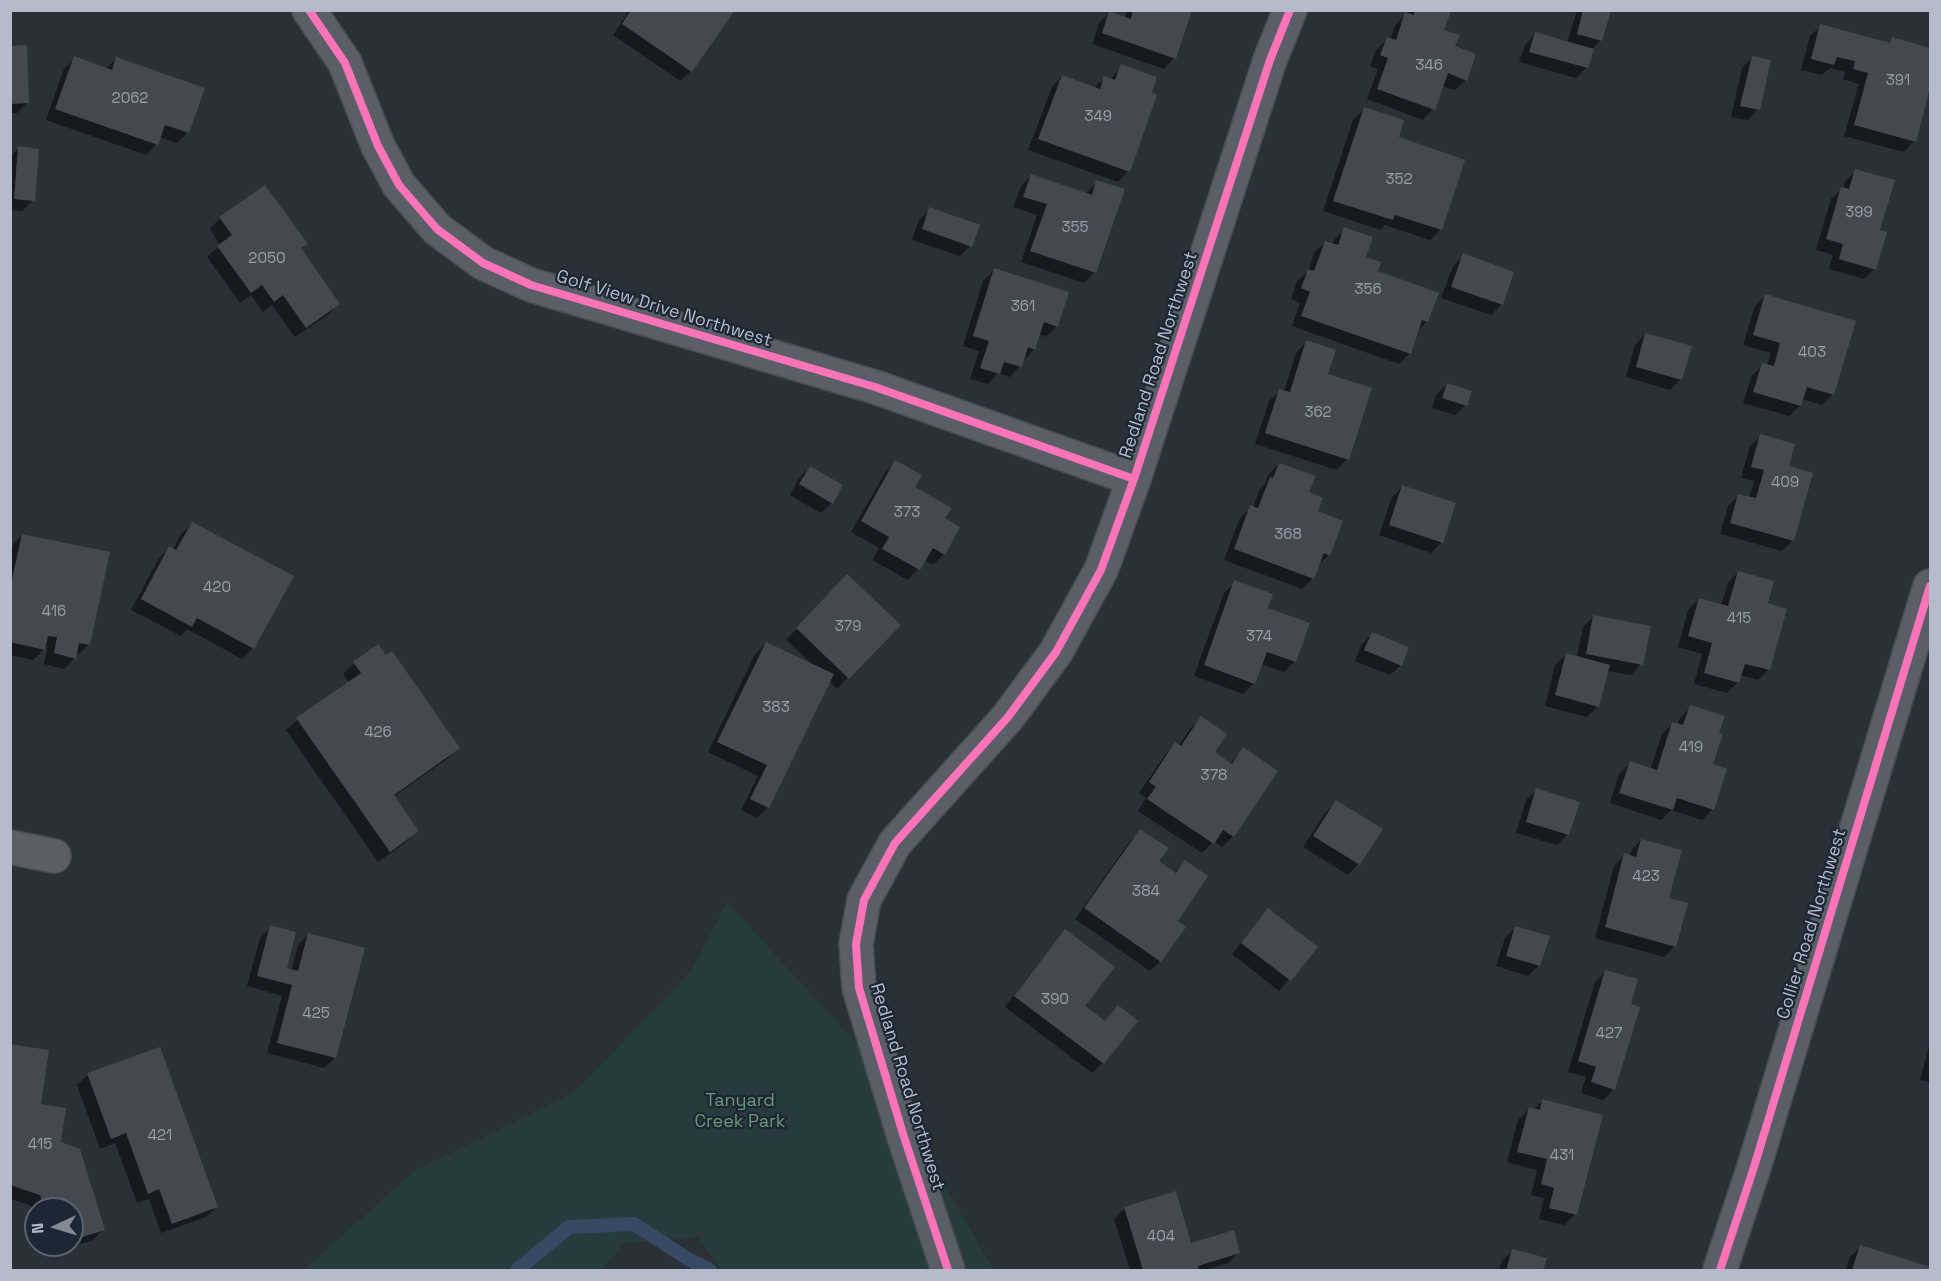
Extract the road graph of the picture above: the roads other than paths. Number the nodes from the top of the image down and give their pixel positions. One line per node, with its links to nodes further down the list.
1 (309, 10): 3 (street, Golf View Drive Northwest)
2 (1290, 10): 3 (street, Redland Road Northwest)
3 (1134, 479): 7 (street, Redland Road Northwest)
4 (1930, 586): 8 (street, Collier Road Northwest)
5 (10, 847): 6 (street)
6 (54, 856)
7 (948, 1270)
8 (1720, 1270)

